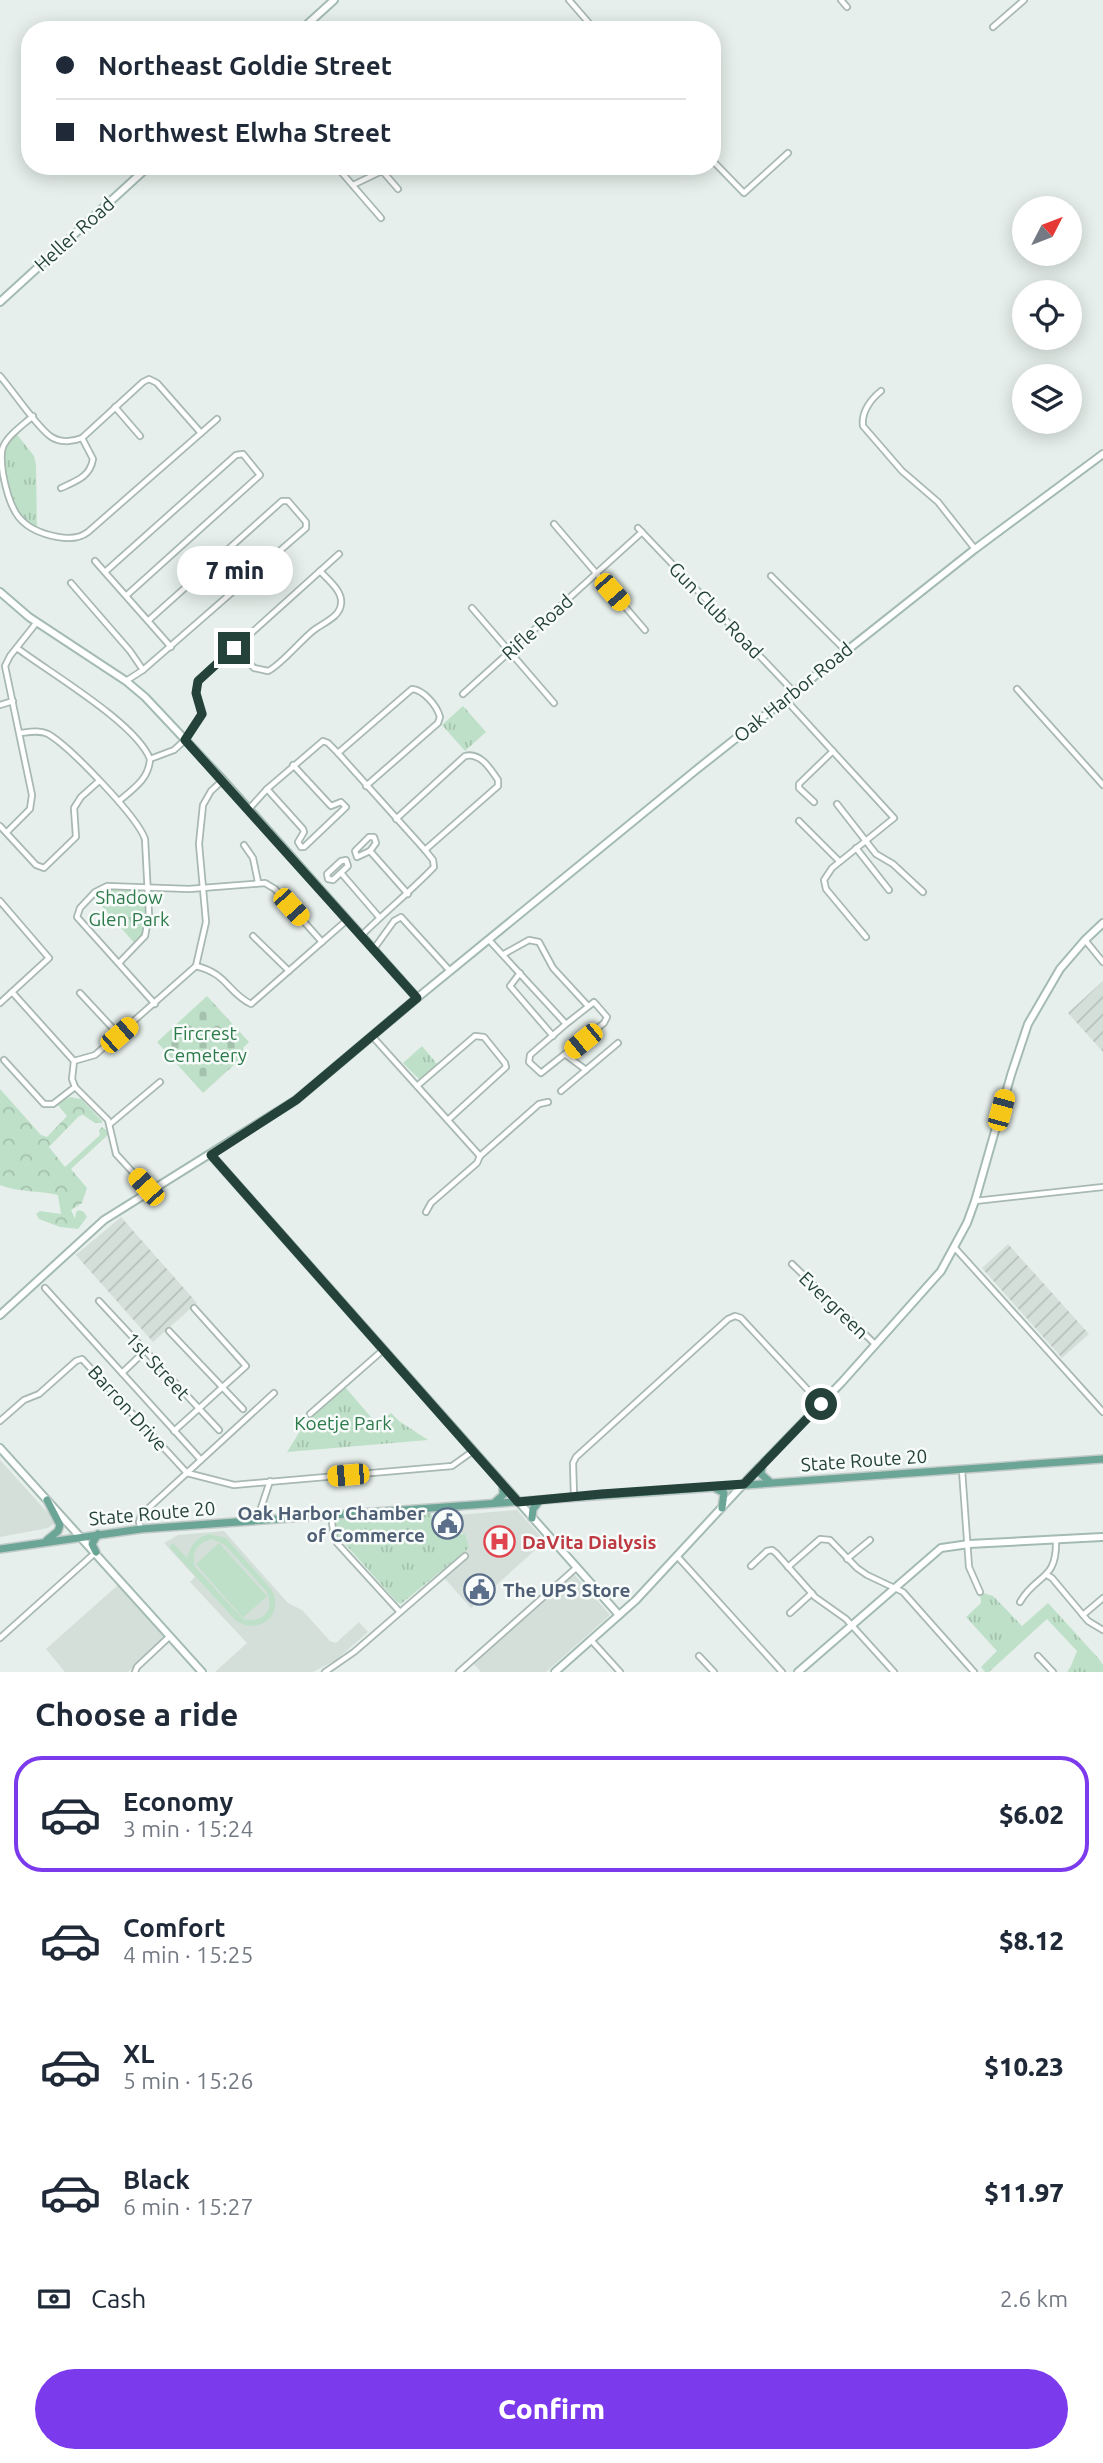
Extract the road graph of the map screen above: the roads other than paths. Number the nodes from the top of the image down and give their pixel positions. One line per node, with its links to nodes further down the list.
1 (569, 0): 7 (street)
2 (841, 0): 5 (street)
3 (332, 1): 6 (street)
4 (1021, 1): 8 (street)
5 (847, 7)
6 (311, 21)
7 (587, 21)
8 (993, 27)
9 (788, 153): 10 (street)
10 (721, 169)
11 (139, 175): 18 (street, Heller Road)
12 (344, 175): 15 (street)
13 (370, 175): 15 (street)
14 (385, 175): 16 (street)
15 (353, 185): 17 (street)
16 (398, 189)
17 (381, 218)
18 (0, 302)
19 (0, 376): 22 (street)
20 (881, 391): 32 (street)
21 (115, 407): 24 (street); 25 (street); 26 (street)
22 (33, 416): 26 (street); 28 (street)
23 (217, 419): 24 (street)
24 (201, 433): 28 (street)
25 (140, 436)
26 (82, 438): 29 (street)
27 (1103, 453): 32 (street, Oak Harbor Road)
28 (2, 476)
29 (61, 488)
30 (554, 524): 37 (street)
31 (640, 530): 37 (street, Rifle Road); 54 (street, Gun Club Road)
32 (975, 549): 49 (street, Oak Harbor Road)
33 (339, 554): 35 (street)
34 (95, 561): 36 (street)
35 (320, 571): 48 (street); 48 (street)
36 (105, 572): 41 (street); 41 (street)
37 (596, 573): 45 (street); 50 (street, Rifle Road)
38 (771, 576): 49 (street)
39 (71, 583): 51 (street)
40 (0, 592): 44 (street)
41 (127, 595): 43 (street)
42 (472, 608): 50 (street)
43 (149, 620): 46 (street); 46 (street)
44 (37, 622): 47 (street); 52 (street)
45 (645, 630)
46 (171, 647): 51 (street)
47 (17, 648): 57 (street); 64 (street)
48 (234, 648): 61 (street)
49 (845, 650): 54 (street, Oak Harbor Road)
50 (509, 652): 55 (street, Rifle Road); 58 (street)
51 (143, 670): 52 (street)
52 (126, 681): 61 (street)
53 (1017, 689): 68 (street)
54 (794, 692): 56 (street, Oak Harbor Road)
55 (463, 694)
56 (785, 699): 62 (street); 99 (street, Oak Harbor Road)
57 (13, 701): 59 (street); 60 (street)
58 (554, 703)
59 (0, 705)
60 (20, 733): 67 (street); 78 (street)
61 (185, 740): 64 (street); 66 (street)
62 (833, 751): 72 (street); 79 (street)
63 (338, 753): 65 (street); 69 (street); 69 (street)
64 (150, 759): 71 (street)
65 (293, 765): 70 (street); 70 (street)
66 (223, 780): 74 (street); 88 (street)
67 (99, 781): 71 (street); 78 (street)
68 (1103, 783)
69 (366, 786): 75 (street)
70 (267, 789): 74 (street)
71 (119, 801): 87 (street)
72 (814, 802)
73 (837, 804): 79 (street)
74 (249, 810): 94 (street)
75 (396, 819): 82 (street); 82 (street)
76 (799, 821): 84 (street)
77 (0, 826): 78 (street)
78 (7, 832)
79 (865, 841): 81 (street); 90 (street)
80 (244, 845): 86 (street)
81 (856, 848): 84 (street); 89 (street)
82 (425, 850): 91 (street)
83 (370, 851): 83 (street); 91 (street)
84 (839, 862): 98 (street)
85 (342, 874): 85 (street); 93 (street)
86 (258, 882): 88 (street); 101 (street)
87 (146, 888): 88 (street); 105 (street); 105 (street)
88 (204, 888): 106 (street)
89 (889, 890)
90 (923, 892)
91 (408, 894): 93 (street)
92 (0, 901): 110 (street)
93 (379, 917): 97 (street)
94 (347, 920): 97 (street); 101 (street)
95 (1103, 923): 100 (street)
96 (253, 936): 107 (street)
97 (361, 936): 102 (street)
98 (866, 937)
99 (489, 940): 103 (street); 108 (street, Oak Harbor Road)
100 (1084, 940): 104 (street); 136 (street)
101 (322, 942): 107 (street)
102 (373, 950): 108 (street); 112 (street)
103 (504, 954): 109 (street); 115 (street)
104 (1103, 962)
105 (119, 963): 114 (street)
106 (196, 967): 107 (street); 114 (street)
107 (289, 971)
108 (450, 971): 112 (street, Oak Harbor Road)
109 (521, 972): 116 (street); 119 (street)
110 (12, 992): 113 (street); 123 (street)
111 (80, 993): 117 (street)
112 (417, 998): 118 (street, Oak Harbor Road)
113 (0, 1003)
114 (155, 1004): 117 (street)
115 (588, 1006): 116 (street); 121 (street)
116 (566, 1024): 119 (street)
117 (119, 1035): 123 (street)
118 (372, 1036): 126 (street); 132 (street, Oak Harbor Road)
119 (553, 1036): 121 (street)
120 (618, 1042): 124 (street)
121 (566, 1055): 124 (street)
122 (4, 1060): 127 (street)
123 (74, 1061): 127 (street)
124 (586, 1070): 128 (street)
125 (160, 1082): 131 (street)
126 (417, 1086): 130 (street); 130 (street)
127 (75, 1087): 131 (street)
128 (561, 1091)
129 (548, 1102): 133 (street)
130 (448, 1121): 133 (street)
131 (110, 1124): 135 (street)
132 (211, 1155): 135 (street, Oak Harbor Road); 146 (street)
133 (480, 1156): 137 (street)
134 (1103, 1188): 136 (street)
135 (150, 1191): 143 (street, Oak Harbor Road)
136 (975, 1200): 138 (street)
137 (426, 1212)
138 (955, 1248): 145 (street); 154 (street)
139 (792, 1264): 145 (street, Evergreen)
140 (45, 1288): 148 (street)
141 (99, 1301): 147 (street, 1st Street)
142 (194, 1308): 149 (street)
143 (0, 1315)
144 (169, 1331): 149 (street)
145 (876, 1345): 151 (street)
146 (383, 1350): 155 (street); 160 (street)
147 (145, 1352): 148 (street); 152 (street, 1st Street)
148 (122, 1373): 158 (street)
149 (222, 1387): 152 (street); 153 (street)
150 (274, 1394): 162 (street)
151 (821, 1404): 163 (street); 171 (street)
152 (198, 1409): 157 (street, 1st Street); 158 (street)
153 (243, 1409)
154 (1103, 1412)
155 (310, 1414)
156 (0, 1421): 165 (street, Barron Drive)
157 (219, 1430)
158 (174, 1431): 162 (street)
159 (0, 1448): 172 (street)
160 (473, 1451): 166 (street); 169 (street)
161 (1103, 1459): 164 (main road, State Route 20)
162 (201, 1460): 165 (street)
163 (762, 1465): 167 (main road); 168 (street)
164 (962, 1469): 167 (main road, State Route 20); 187 (street)
165 (187, 1473): 166 (street); 180 (street)
166 (270, 1481): 179 (street)
167 (770, 1483): 168 (main road, State Route 20)
168 (744, 1484): 170 (main road, State Route 20); 176 (street)
169 (503, 1485): 174 (street); 175 (main road)
170 (712, 1486): 171 (main road, State Route 20); 176 (main road)
171 (574, 1496): 173 (main road, State Route 20)
172 (47, 1500): 182 (street); 185 (main road)
173 (540, 1500): 174 (main road, State Route 20); 178 (main road)
174 (518, 1502): 175 (main road, State Route 20); 178 (street)
175 (492, 1504): 177 (main road, State Route 20)
176 (723, 1508): 191 (street)
177 (331, 1515): 179 (main road, State Route 20); 202 (street)
178 (532, 1518): 194 (street)
179 (257, 1520): 180 (main road, State Route 20)
180 (141, 1529): 181 (main road, State Route 20)
181 (98, 1534): 182 (main road, State Route 20); 189 (main road)
182 (80, 1536): 185 (main road, State Route 20); 189 (street)
183 (1102, 1537): 186 (street)
184 (870, 1540): 192 (street)
185 (46, 1541): 188 (main road, State Route 20)
186 (1056, 1541): 187 (street); 196 (street)
187 (969, 1544): 197 (street); 198 (street)
188 (0, 1549)
189 (96, 1552): 208 (street); 209 (street)
190 (465, 1556): 202 (street)
191 (677, 1556): 204 (street); 221 (street)
192 (847, 1559): 195 (street); 197 (street)
193 (751, 1566): 195 (street)
194 (576, 1567): 204 (street); 217 (street)
195 (788, 1567): 199 (street)
196 (1046, 1575): 201 (street); 205 (street)
197 (894, 1588): 206 (street); 225 (street)
198 (980, 1592)
199 (812, 1593): 203 (street); 206 (street)
200 (1103, 1598): 205 (street)
201 (1020, 1602)
202 (400, 1611): 216 (street)
203 (790, 1613)
204 (620, 1615): 210 (street)
205 (1083, 1615): 207 (street)
206 (852, 1625): 213 (street); 224 (street)
207 (1103, 1630)
208 (170, 1636): 214 (street); 215 (street)
209 (0, 1638)
210 (591, 1640): 218 (street); 219 (street)
211 (699, 1656): 220 (street)
212 (1038, 1656): 226 (street)
213 (806, 1665): 222 (street); 223 (street)
214 (135, 1672)
215 (202, 1672)
216 (325, 1672)
217 (459, 1672)
218 (555, 1672)
219 (621, 1672)
220 (714, 1672)
221 (782, 1672)
222 (798, 1672)
223 (812, 1672)
224 (894, 1672)
225 (974, 1672)
226 (1053, 1672)

